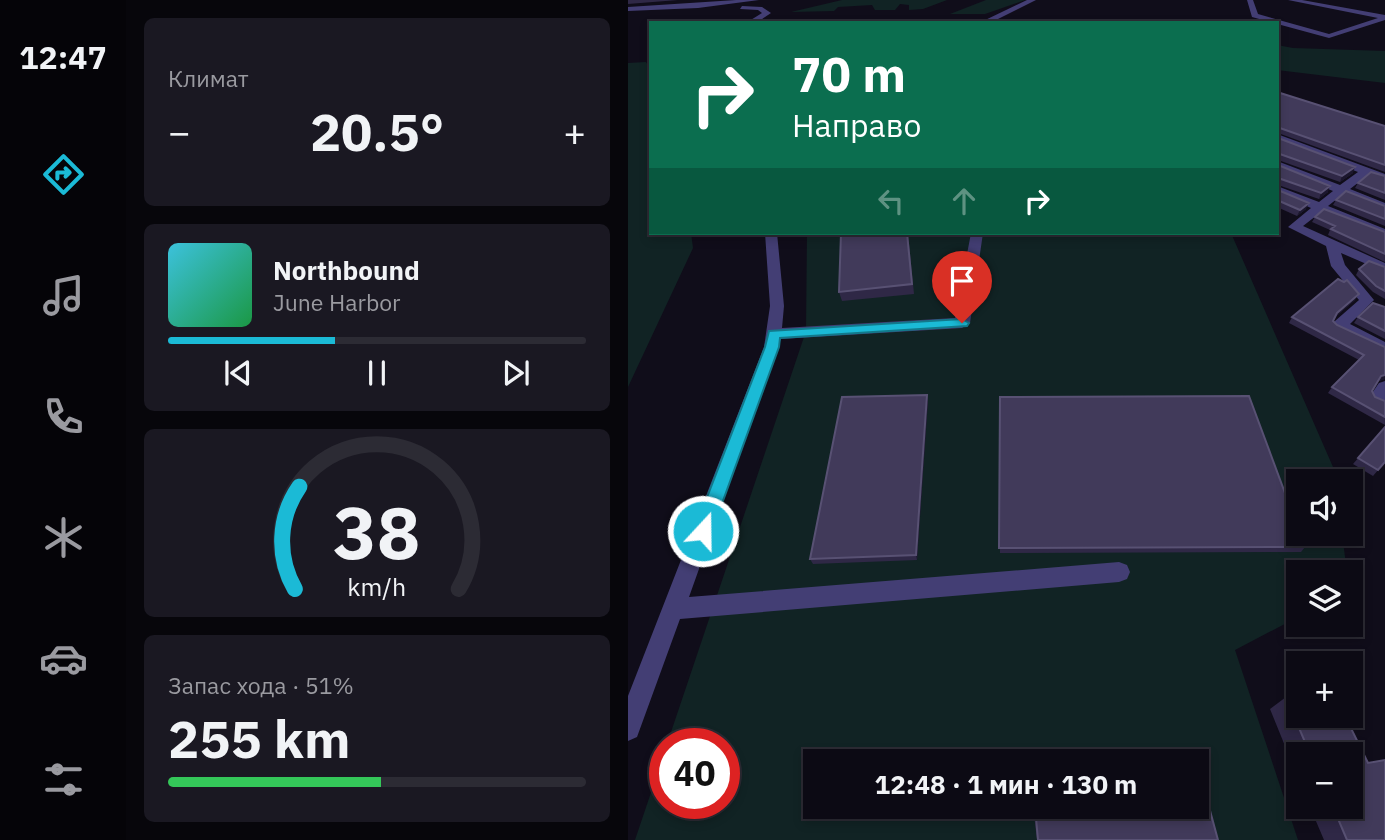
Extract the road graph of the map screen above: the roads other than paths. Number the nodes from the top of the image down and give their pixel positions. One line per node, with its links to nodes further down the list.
1 (756, 0): 6 (street)
2 (764, 0): 7 (street)
3 (1033, 0): 11 (street)
4 (1250, 0): 12 (street)
5 (1291, 0): 9 (street)
6 (698, 6): 7 (street); 8 (street)
7 (760, 8): 10 (street)
8 (628, 9)
9 (1385, 18): 13 (street)
10 (753, 21)
11 (987, 21)
12 (1275, 21)
13 (1279, 22)
14 (1279, 138): 16 (street)
15 (1279, 165): 18 (street)
16 (1366, 171): 17 (street); 18 (street)
17 (1385, 178)
18 (1340, 189): 20 (street); 21 (street)
19 (1279, 190): 20 (street)
20 (1319, 206): 22 (street); 25 (street)
21 (1385, 207)
22 (1385, 234)
23 (771, 235): 29 (street)
24 (977, 235): 29 (street)
25 (1332, 244): 26 (street); 27 (street)
26 (1385, 268)
27 (1368, 300): 28 (street); 30 (street)
28 (1385, 308)
29 (774, 334): 34 (street)
30 (1385, 349)
31 (1385, 387): 32 (street)
32 (1385, 400)
33 (1119, 572): 34 (street)
34 (673, 609): 35 (street)
35 (628, 728)

